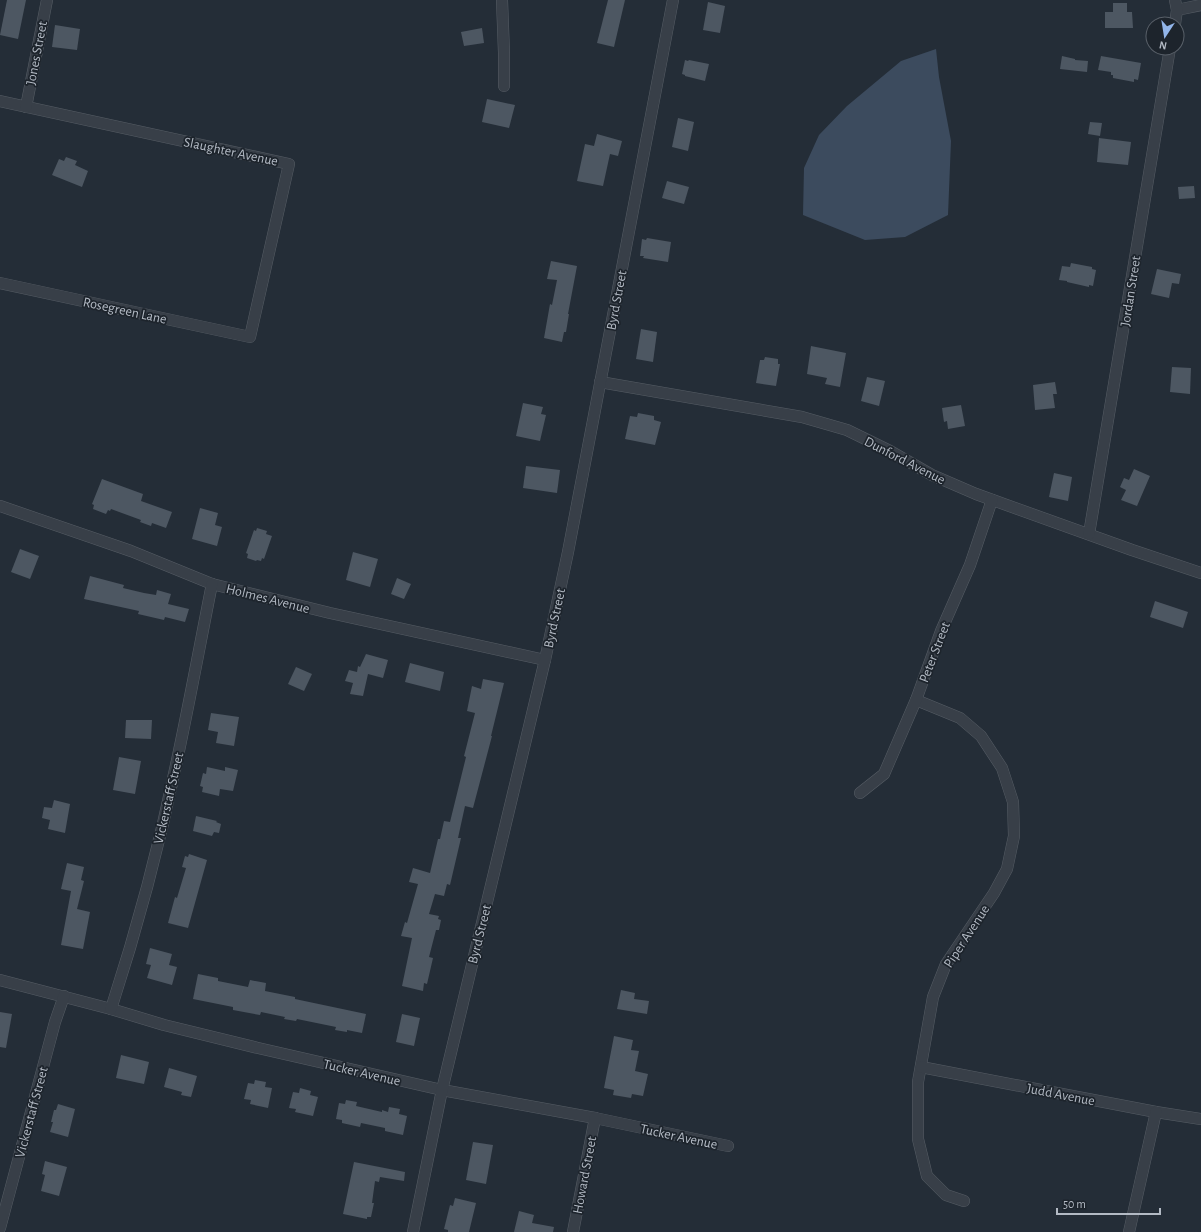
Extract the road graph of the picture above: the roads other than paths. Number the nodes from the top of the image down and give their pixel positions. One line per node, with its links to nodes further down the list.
1 (47, 0): 10 (street, Jones Street)
2 (502, 0): 8 (street)
3 (673, 0): 13 (street, Byrd Street)
4 (1176, 5): 5 (street); 6 (street)
5 (1201, 5)
6 (1175, 16)
7 (1169, 56): 16 (street, Jordan Street)
8 (504, 86)
9 (0, 101): 10 (street, Slaughter Avenue)
10 (26, 107): 12 (street, Slaughter Avenue)
11 (0, 283): 12 (street, Rosegreen Lane)
12 (250, 337)
13 (600, 382): 14 (street, Dunford Avenue); 19 (street, Byrd Street)
14 (992, 500): 16 (street, Dunford Avenue); 20 (street, Peter Street)
15 (0, 506): 18 (street, Holmes Avenue)
16 (1089, 534): 17 (street, Dunford Avenue)
17 (1201, 573)
18 (212, 584): 19 (street, Holmes Avenue); 24 (street, Vickerstaff Street)
19 (545, 660): 26 (street, Byrd Street)
20 (916, 700): 21 (street, Peter Street); 25 (street, Piper Avenue)
21 (860, 793)
22 (0, 980): 23 (street, Tucker Avenue)
23 (64, 996): 24 (street, Tucker Avenue); 32 (street, Vickerstaff Street)
24 (111, 1009): 26 (street, Tucker Avenue)
25 (921, 1067): 27 (street, Judd Avenue); 31 (street, Piper Avenue)
26 (442, 1090): 28 (street, Tucker Avenue); 33 (street, Byrd Street)
27 (1156, 1112): 29 (street, Judd Avenue); 35 (street)
28 (595, 1118): 30 (street, Tucker Avenue); 34 (street, Howard Street)
29 (1201, 1119)
30 (728, 1146)
31 (964, 1200)
32 (0, 1228)
33 (413, 1232)
34 (573, 1232)
35 (1129, 1232)

